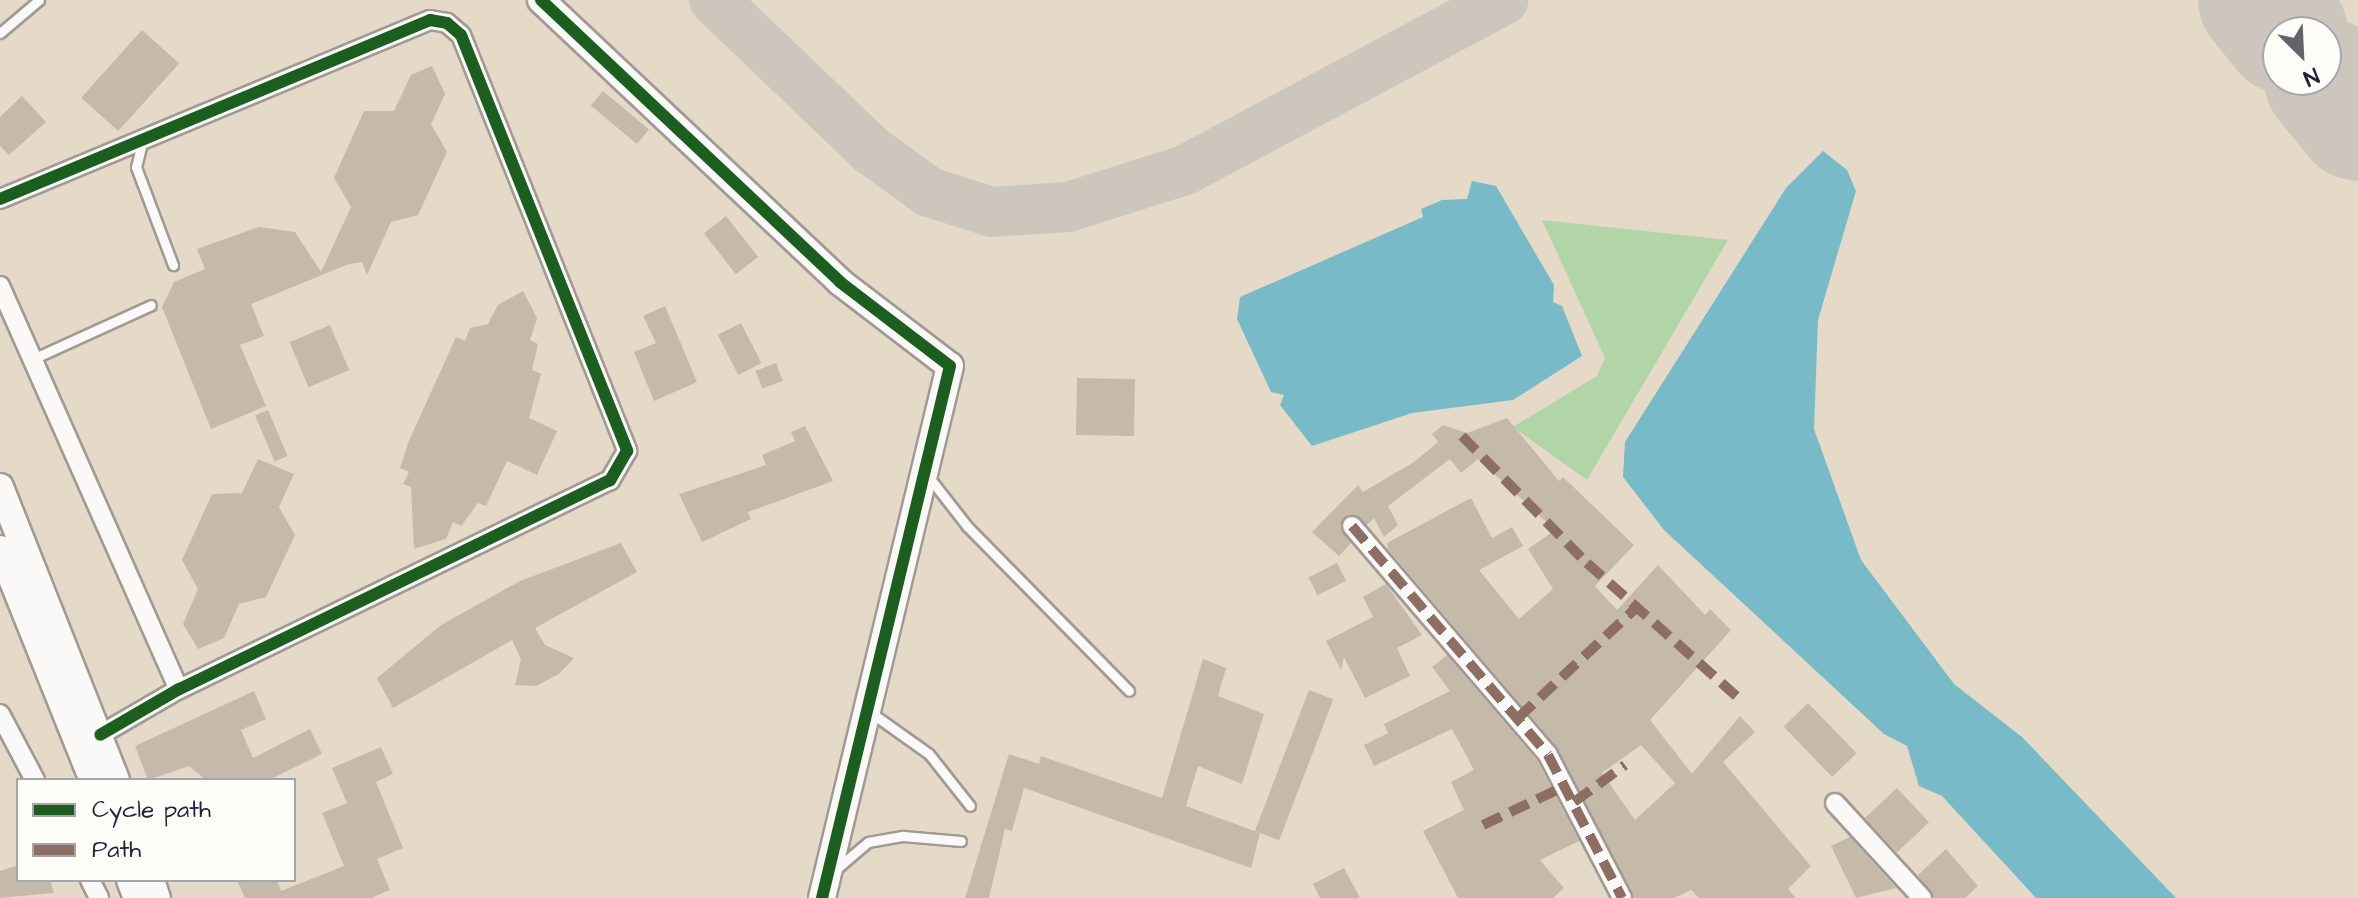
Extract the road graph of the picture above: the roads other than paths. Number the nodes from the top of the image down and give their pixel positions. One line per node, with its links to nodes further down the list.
1 (39, 0): 3 (lane)
2 (541, 0): 10 (street)
3 (0, 33)
4 (143, 139): 5 (street); 6 (lane); 14 (street)
5 (0, 199)
6 (173, 265)
7 (0, 286): 9 (street)
8 (151, 305): 9 (lane)
9 (37, 357): 14 (street)
10 (924, 470): 15 (lane); 16 (street)
11 (0, 487): 18 (street)
12 (1352, 526): 26 (street)
13 (0, 549): 20 (street)
14 (179, 689): 18 (street)
15 (1129, 691)
16 (863, 709): 23 (lane); 25 (street)
17 (0, 714): 19 (street)
18 (100, 735): 21 (street)
19 (34, 778)
20 (92, 778)
21 (115, 778)
22 (1835, 803): 27 (street)
23 (970, 806)
24 (961, 841): 25 (lane)
25 (824, 888)
26 (1622, 898)
27 (1922, 898)

